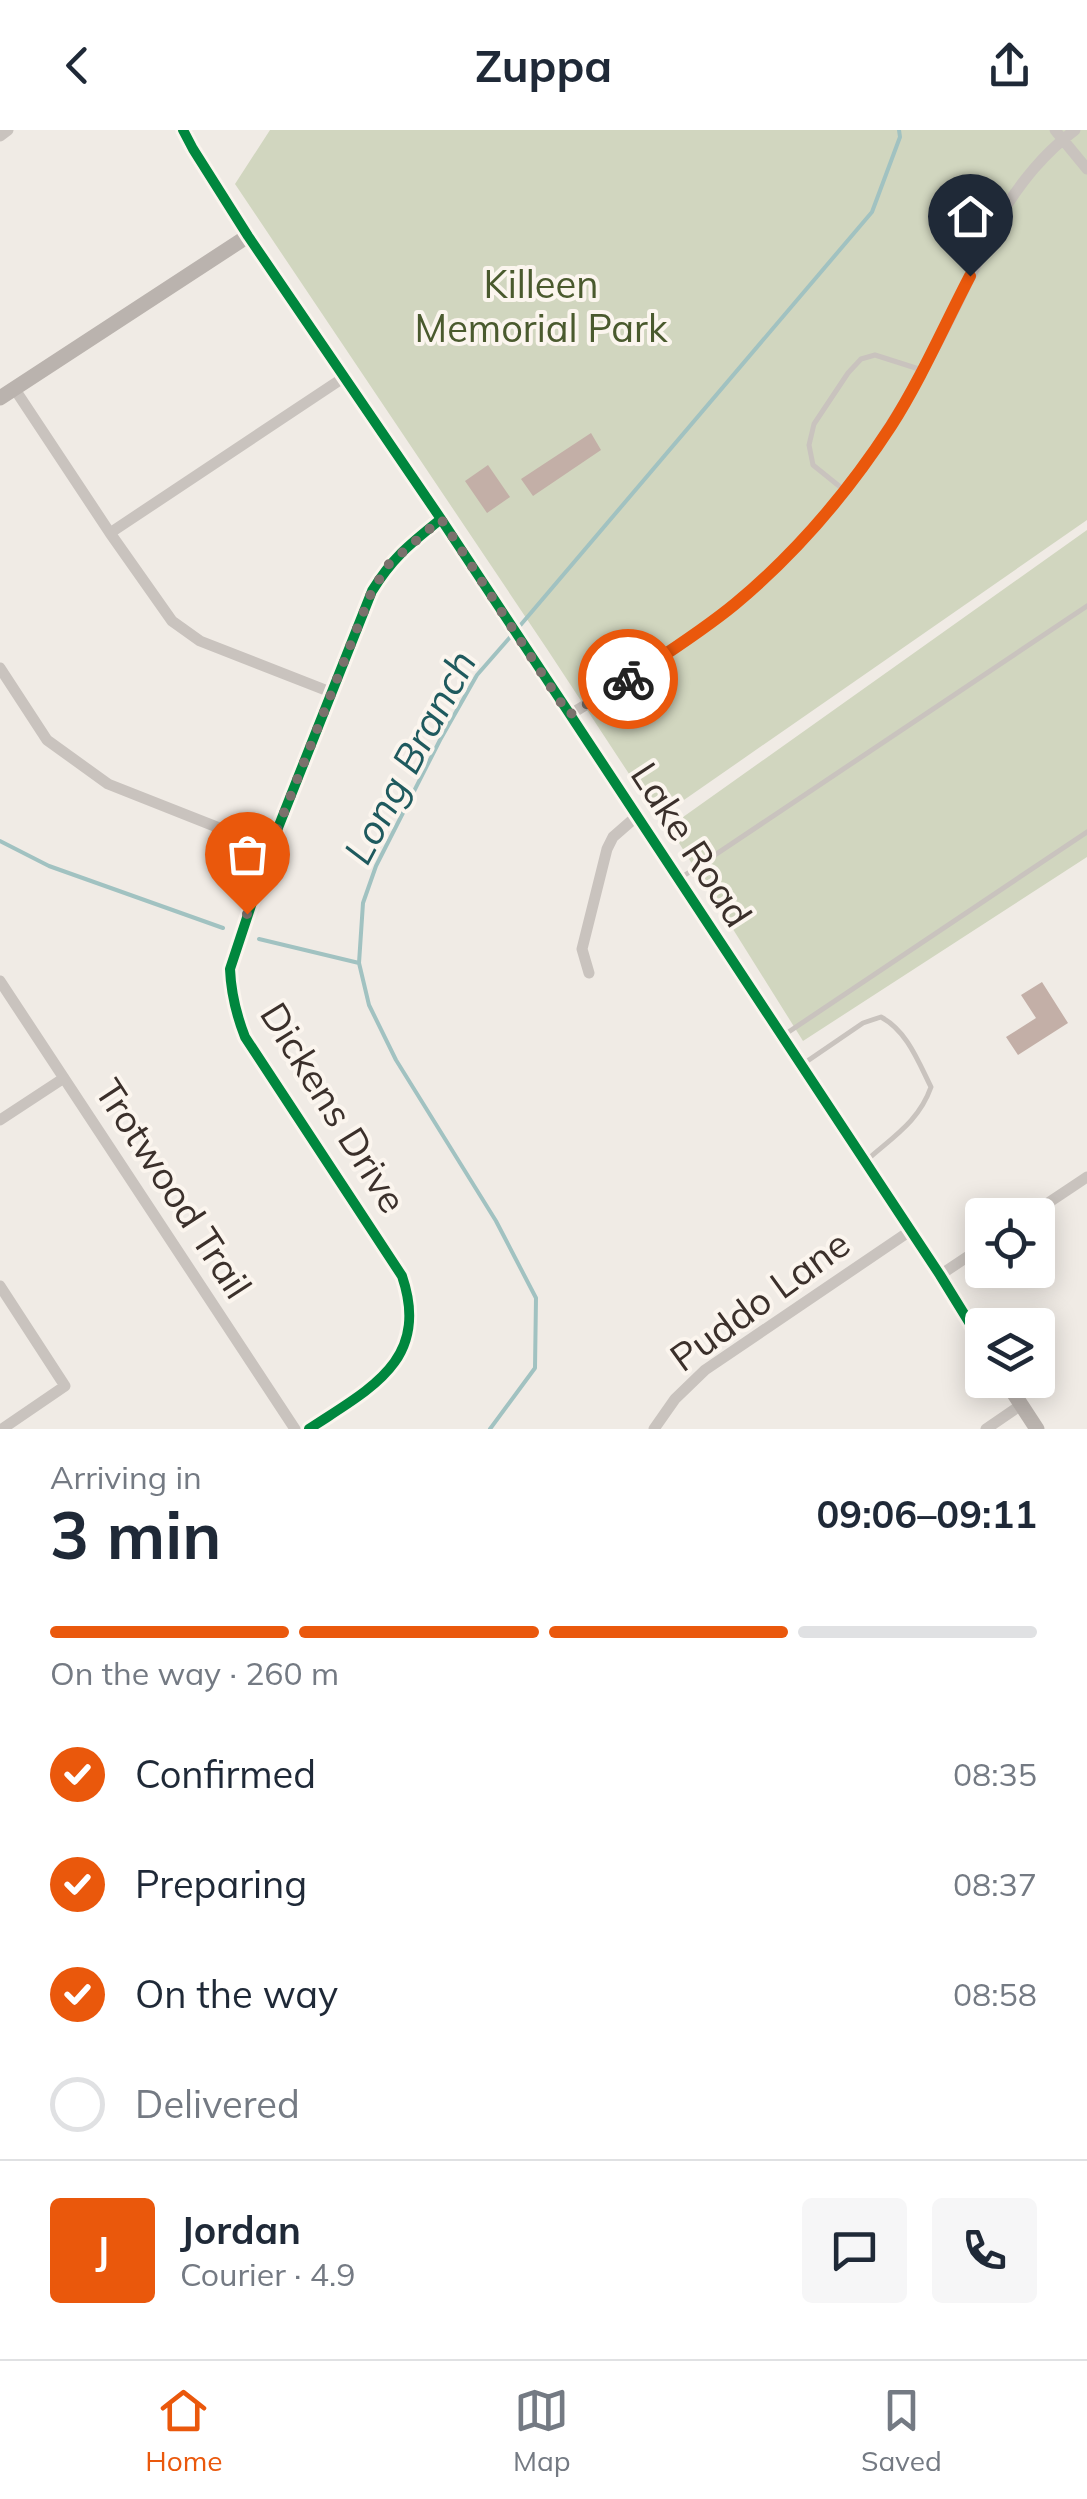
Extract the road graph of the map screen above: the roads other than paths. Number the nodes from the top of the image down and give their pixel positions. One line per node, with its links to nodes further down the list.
1 (8, 130): 5 (street)
2 (183, 130): 7 (street, Lake Road)
3 (1075, 130): 4 (street)
4 (1059, 135): 6 (street); 8 (street)
5 (0, 136)
6 (1087, 170)
7 (248, 236): 9 (street, Lake Road); 10 (street)
8 (922, 370): 12 (street); 12 (lane)
9 (343, 378): 13 (street, Lake Road); 14 (street)
10 (14, 388): 11 (street); 14 (street)
11 (0, 398)
12 (844, 490): 18 (street)
13 (441, 519): 17 (street, Dickens Drive); 18 (street, Lake Road)
14 (110, 532): 17 (street)
15 (1087, 606): 22 (lane)
16 (0, 668): 21 (street)
17 (333, 693): 21 (street, Dickens Drive)
18 (569, 715): 19 (street, Lake Road)
19 (636, 816): 22 (street, Lake Road); 23 (street)
20 (1087, 832): 25 (lane)
21 (270, 848): 41 (street, Dickens Drive)
22 (679, 880): 25 (street, Lake Road)
23 (589, 973)
24 (0, 981): 27 (street, Trotwood Trail)
25 (781, 1036): 26 (street, Lake Road)
26 (802, 1066): 29 (street, Lake Road); 29 (lane)
27 (64, 1078): 28 (street); 40 (street, Trotwood Trail)
28 (0, 1120)
29 (865, 1162): 32 (street, Lake Road)
30 (1087, 1177): 31 (street)
31 (1055, 1198)
32 (910, 1231): 34 (street, Lake Road); 42 (street, Puddo Lane)
33 (965, 1258): 34 (street)
34 (940, 1275): 36 (street, Lake Road)
35 (0, 1286): 39 (street)
36 (965, 1315)
37 (1017, 1398): 38 (street)
38 (1021, 1405): 43 (street); 44 (street)
39 (2, 1429)
40 (296, 1429)
41 (309, 1429)
42 (654, 1429)
43 (986, 1429)
44 (1036, 1429)

